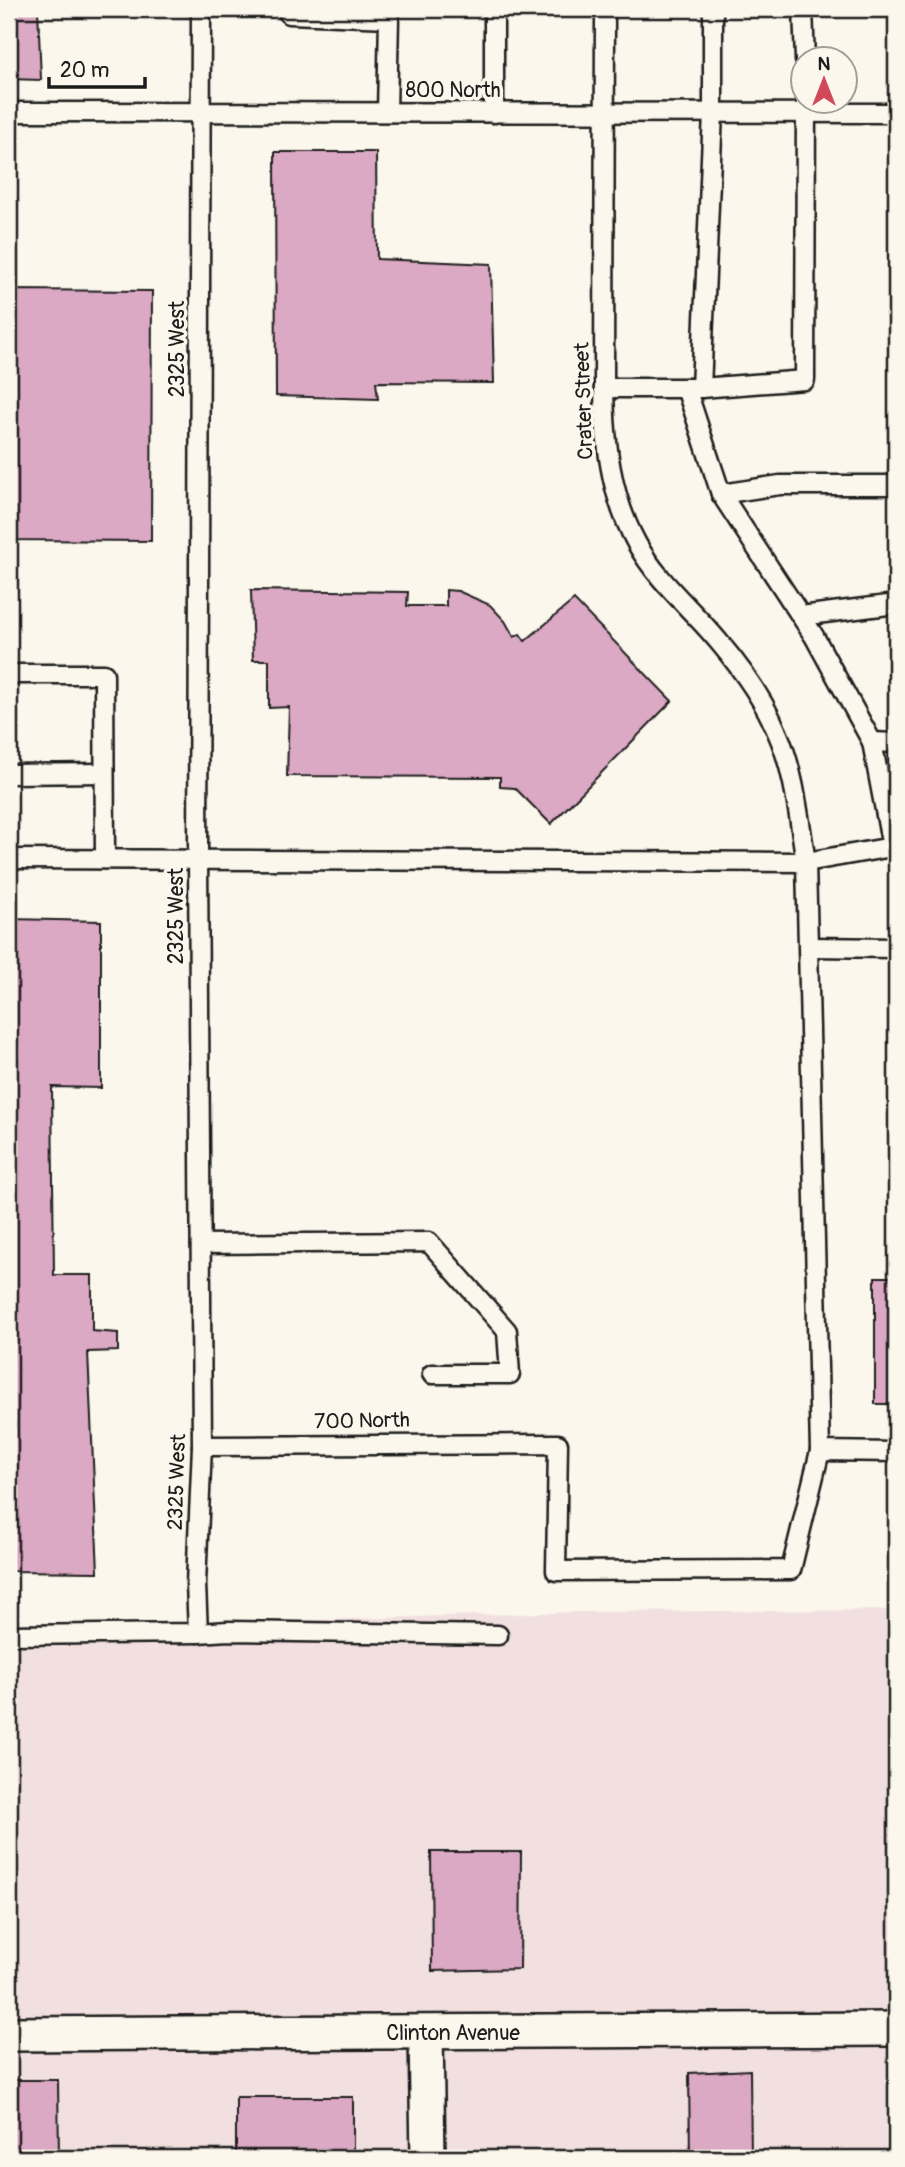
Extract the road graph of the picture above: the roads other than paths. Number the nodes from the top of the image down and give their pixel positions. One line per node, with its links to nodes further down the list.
1 (201, 9): 11 (lane, 2325 West)
2 (494, 9): 13 (lane)
3 (605, 9): 14 (lane, Crater Street)
4 (713, 9): 15 (lane)
5 (803, 9): 7 (lane)
6 (289, 14): 12 (lane)
7 (804, 46)
8 (790, 108): 15 (lane, 800 North)
9 (860, 111): 16 (lane, 800 North)
10 (9, 112): 11 (lane, 800 North)
11 (201, 112): 12 (lane, 800 North); 31 (lane, 2325 West)
12 (387, 112): 13 (lane, 800 North)
13 (494, 113): 14 (lane, 800 North)
14 (605, 113): 15 (lane, 800 North); 18 (lane, Crater Street)
15 (713, 113): 19 (lane)
16 (896, 113)
17 (806, 116): 19 (lane)
18 (604, 388): 19 (lane); 33 (lane, Crater Street)
19 (694, 388): 21 (lane)
20 (896, 485): 21 (lane)
21 (722, 494): 23 (lane)
22 (896, 604): 23 (lane)
23 (801, 616): 25 (lane)
24 (9, 674): 27 (lane)
25 (872, 742): 26 (lane); 29 (lane)
26 (896, 743)
27 (104, 773): 28 (lane); 30 (lane)
28 (9, 774)
29 (894, 846): 33 (lane)
30 (105, 858): 31 (lane); 32 (lane)
31 (198, 858): 33 (lane); 36 (lane, 2325 West)
32 (9, 859)
33 (806, 862): 34 (lane, Crater Street)
34 (809, 947): 35 (lane); 39 (lane, Crater Street)
35 (896, 948)
36 (201, 1244): 37 (lane); 38 (lane, 2325 West)
37 (432, 1374)
38 (202, 1446): 39 (lane, 700 North); 41 (lane, 2325 West)
39 (820, 1451): 40 (lane)
40 (896, 1452)
41 (198, 1633): 42 (lane); 43 (lane)
42 (9, 1635)
43 (498, 1636)
44 (896, 2029): 46 (street, Clinton Avenue)
45 (9, 2034): 46 (street, Clinton Avenue)
46 (426, 2034): 47 (street)
47 (428, 2158)

